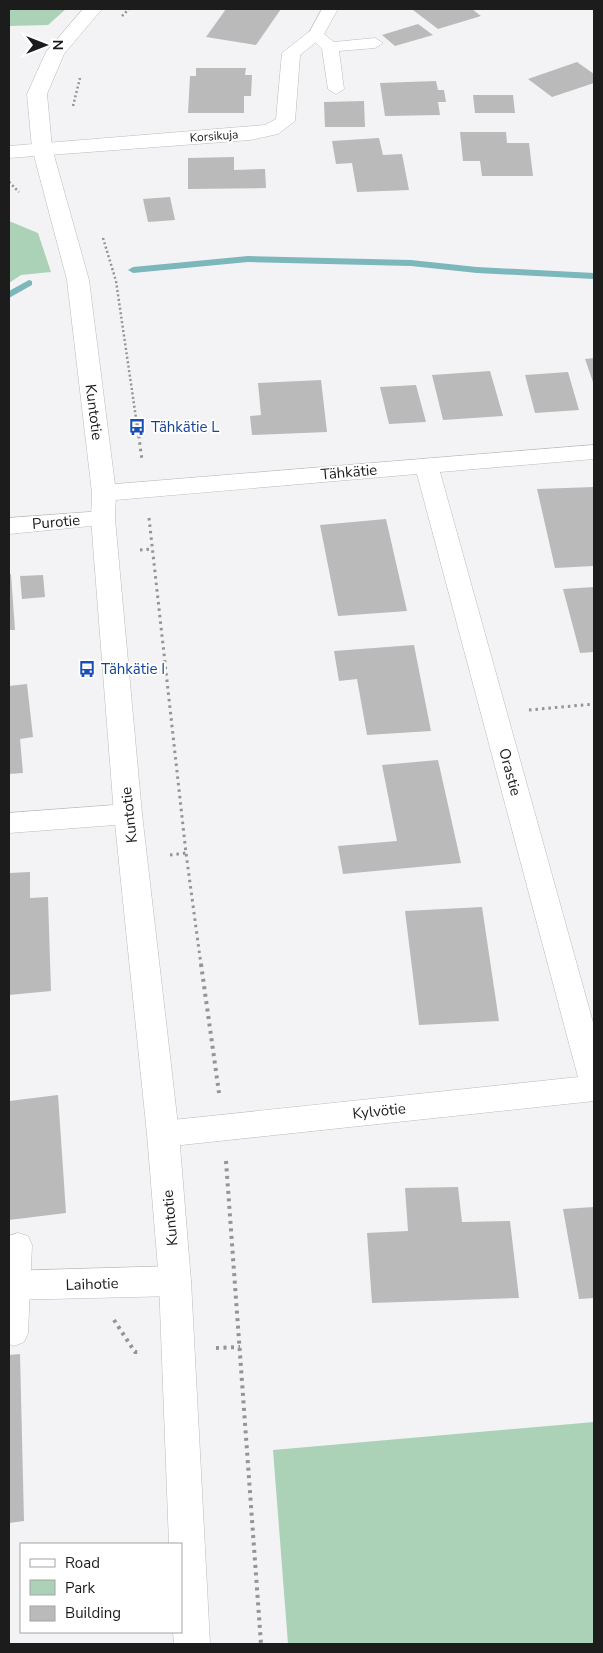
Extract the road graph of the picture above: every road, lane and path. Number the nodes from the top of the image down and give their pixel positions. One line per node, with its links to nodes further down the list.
1 (93, 9): 10 (street, Kuntotie)
2 (129, 9): 4 (path)
3 (330, 9): 5 (lane)
4 (117, 21)
5 (323, 41): 6 (lane); 8 (lane); 9 (street, Korsikuja)
6 (375, 43)
7 (82, 73): 9 (path)
8 (336, 89)
9 (75, 147): 10 (street, Korsikuja)
10 (42, 148): 11 (street, Korsikuja); 16 (street, Kuntotie)
11 (9, 152)
12 (100, 229): 15 (path)
13 (594, 452): 14 (street, Tähkätie)
14 (426, 465): 15 (street, Tähkätie); 19 (street, Orastie)
15 (146, 489): 16 (street, Tähkätie); 24 (path)
16 (104, 506): 17 (street, Purotie); 20 (street, Kuntotie)
17 (9, 526)
18 (594, 704): 19 (path)
19 (494, 714): 22 (street, Orastie)
20 (128, 814): 21 (street); 25 (street, Kuntotie)
21 (9, 824)
22 (594, 1080)
23 (594, 1088): 24 (street, Kylvötie)
24 (224, 1127): 25 (street, Kylvötie); 31 (path)
25 (163, 1134): 27 (street, Kuntotie)
26 (18, 1245): 28 (lane)
27 (175, 1281): 28 (street, Laihotie); 30 (street, Kuntotie)
28 (13, 1286): 29 (lane)
29 (14, 1333)
30 (192, 1644)
31 (262, 1644)

